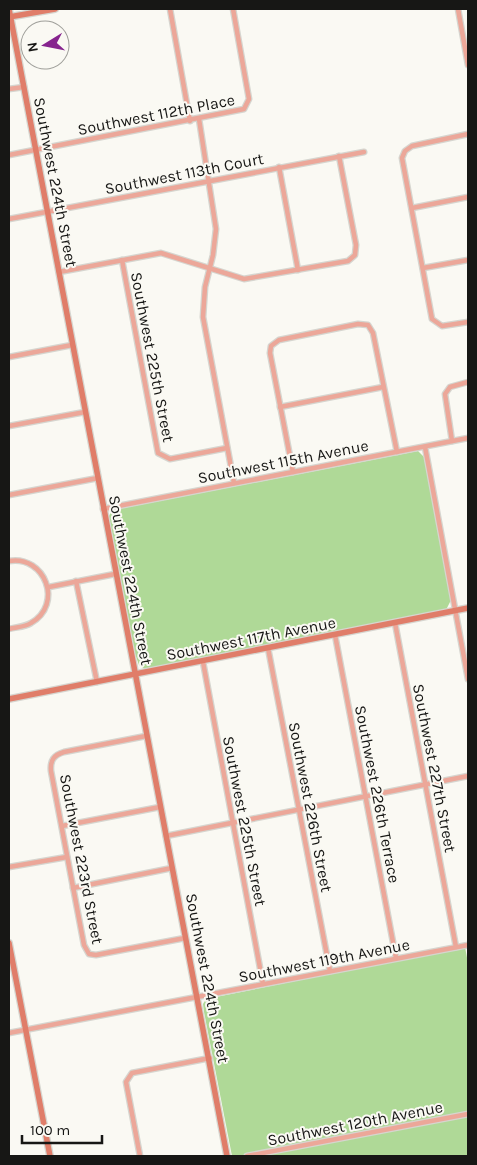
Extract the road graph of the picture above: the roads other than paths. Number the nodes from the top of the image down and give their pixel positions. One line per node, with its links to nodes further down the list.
1 (9, 9): 6 (street, Southwest 224th Street)
2 (55, 9): 6 (street)
3 (170, 9): 12 (street)
4 (233, 9): 11 (street, Southwest 112th Place)
5 (458, 9): 7 (street)
6 (10, 17): 9 (street, Southwest 224th Street)
7 (467, 46): 8 (street)
8 (468, 65)
9 (24, 87): 10 (street); 14 (street, Southwest 224th Street)
10 (9, 89)
11 (200, 119): 12 (street, Southwest 112th Place); 19 (street)
12 (190, 121): 14 (street, Southwest 112th Place)
13 (468, 134): 21 (street)
14 (36, 150): 16 (street, Southwest 112th Place); 22 (street, Southwest 224th Street)
15 (364, 152): 17 (street, Southwest 113th Court)
16 (9, 155)
17 (339, 156): 18 (street, Southwest 113th Court); 28 (street)
18 (279, 167): 19 (street, Southwest 113th Court); 28 (street)
19 (210, 181): 22 (street, Southwest 113th Court); 27 (street)
20 (468, 197): 21 (street)
21 (412, 208): 26 (street)
22 (47, 211): 23 (street, Southwest 113th Court); 29 (street, Southwest 224th Street)
23 (9, 219)
24 (122, 260): 27 (street); 29 (street); 41 (street, Southwest 225th Street)
25 (468, 260): 26 (street)
26 (423, 268): 30 (street)
27 (209, 269): 28 (street); 41 (street)
28 (298, 270)
29 (59, 272): 31 (street, Southwest 224th Street)
30 (468, 322)
31 (72, 345): 32 (street); 36 (street, Southwest 224th Street)
32 (9, 357)
33 (468, 382): 39 (street)
34 (383, 387): 35 (street); 35 (street); 42 (street)
35 (280, 407): 43 (street)
36 (85, 412): 37 (street); 44 (street, Southwest 224th Street)
37 (9, 426)
38 (468, 438): 39 (street, Southwest 115th Avenue)
39 (452, 441): 40 (street, Southwest 115th Avenue)
40 (425, 446): 42 (street, Southwest 115th Avenue); 53 (street)
41 (227, 448): 45 (street)
42 (396, 452): 43 (street, Southwest 115th Avenue)
43 (293, 472): 45 (street, Southwest 115th Avenue)
44 (98, 478): 46 (street); 47 (street, Southwest 224th Street)
45 (234, 483): 47 (street, Southwest 115th Avenue)
46 (9, 495)
47 (103, 509): 49 (street, Southwest 224th Street)
48 (9, 561): 51 (street)
49 (115, 574): 50 (street); 61 (street, Southwest 224th Street)
50 (76, 581): 51 (street); 63 (street)
51 (49, 587): 55 (street)
52 (468, 608): 53 (street, Southwest 117th Avenue)
53 (455, 611): 54 (street, Southwest 117th Avenue); 58 (street)
54 (395, 623): 56 (street, Southwest 117th Avenue); 67 (street, Southwest 227th Street)
55 (9, 629)
56 (335, 635): 59 (street, Southwest 117th Avenue); 68 (street, Southwest 226th Terrace)
57 (468, 641): 58 (street)
58 (461, 642): 62 (street)
59 (268, 648): 60 (street, Southwest 117th Avenue); 70 (street, Southwest 226th Street)
60 (203, 662): 61 (street, Southwest 117th Avenue); 71 (street, Southwest 225th Street)
61 (135, 674): 63 (street, Southwest 117th Avenue); 65 (street, Southwest 224th Street)
62 (468, 679)
63 (97, 682): 64 (street, Southwest 117th Avenue)
64 (9, 699)
65 (146, 736): 69 (street, Southwest 224th Street); 72 (street, Southwest 223rd Street)
66 (468, 776): 67 (street)
67 (425, 784): 68 (street); 81 (street, Southwest 227th Street)
68 (365, 796): 70 (street); 82 (street, Southwest 226th Terrace)
69 (160, 807): 72 (street); 73 (street, Southwest 224th Street)
70 (299, 809): 71 (street); 83 (street, Southwest 226th Street)
71 (233, 822): 73 (street); 84 (street, Southwest 225th Street)
72 (62, 826): 74 (street, Southwest 223rd Street)
73 (166, 836): 76 (street, Southwest 224th Street)
74 (68, 857): 75 (street); 77 (street, Southwest 223rd Street)
75 (9, 867)
76 (172, 868): 77 (street); 78 (street, Southwest 224th Street)
77 (73, 888): 78 (street, Southwest 223rd Street)
78 (186, 938): 85 (street, Southwest 224th Street)
79 (9, 943): 86 (street)
80 (468, 945): 81 (street, Southwest 119th Avenue)
81 (456, 947): 82 (street, Southwest 119th Avenue)
82 (396, 958): 83 (street, Southwest 119th Avenue)
83 (330, 971): 84 (street, Southwest 119th Avenue)
84 (264, 984): 85 (street, Southwest 119th Avenue)
85 (199, 998): 86 (street, Southwest 119th Avenue); 88 (street, Southwest 224th Street)
86 (25, 1030): 87 (street, Southwest 119th Avenue); 90 (street)
87 (9, 1034)
88 (210, 1058): 91 (street); 92 (street, Southwest 224th Street)
89 (468, 1114): 93 (street, Southwest 120th Avenue)
90 (50, 1156)
91 (140, 1156)
92 (227, 1156)
93 (247, 1156)

